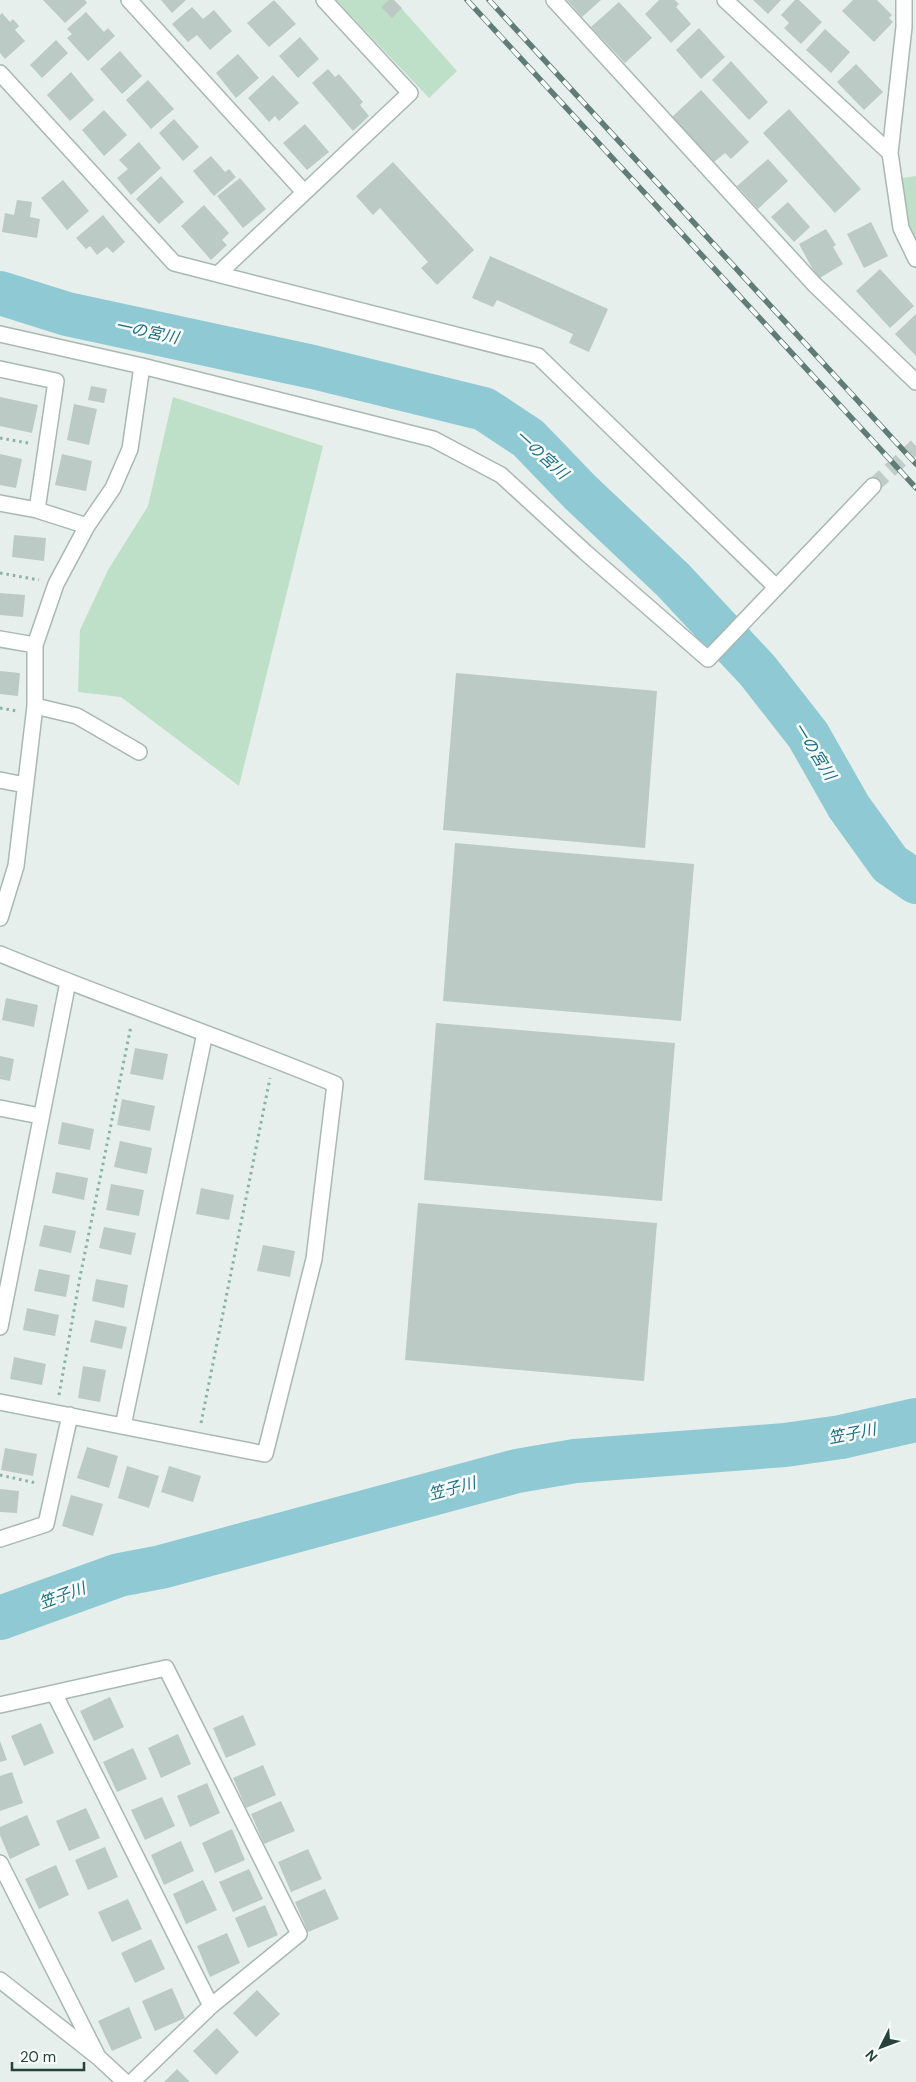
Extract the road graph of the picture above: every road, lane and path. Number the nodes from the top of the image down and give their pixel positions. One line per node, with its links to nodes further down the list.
1 (129, 0): 8 (street)
2 (324, 0): 8 (street)
3 (554, 0): 14 (street)
4 (725, 0): 7 (street)
5 (904, 0): 7 (street)
6 (0, 73): 10 (street)
7 (890, 153): 9 (street)
8 (304, 192): 10 (street)
9 (916, 258)
10 (218, 274): 23 (street)
11 (0, 334): 12 (street)
12 (142, 366): 20 (street); 23 (street)
13 (0, 369): 16 (street)
14 (916, 382)
15 (0, 438): 16 (path)
16 (46, 447): 19 (street)
17 (873, 486): 23 (street)
18 (0, 503): 19 (street)
19 (37, 510): 20 (street)
20 (87, 526): 22 (street)
21 (0, 573): 22 (path)
22 (56, 584): 25 (street)
23 (776, 587)
24 (0, 639): 25 (street)
25 (36, 645): 26 (street)
26 (35, 706): 27 (street); 29 (street)
27 (139, 752)
28 (0, 780): 29 (street)
29 (25, 785): 30 (street)
30 (0, 918)
31 (0, 954): 32 (street)
32 (68, 982): 33 (street); 37 (street)
33 (135, 1008): 34 (street); 41 (path)
34 (205, 1032): 35 (street); 42 (street)
35 (274, 1059): 43 (path); 43 (street)
36 (0, 1108): 37 (street)
37 (40, 1116): 38 (street)
38 (7, 1251): 39 (street)
39 (0, 1327)
40 (0, 1402): 41 (street)
41 (63, 1414): 42 (street); 45 (street)
42 (123, 1426): 43 (street)
43 (198, 1440)
44 (0, 1475): 45 (path)
45 (54, 1486): 46 (street)
46 (0, 1539)
47 (54, 1693): 48 (street); 51 (street); 51 (street)
48 (0, 1705)
49 (0, 1863): 52 (street)
50 (0, 1980): 52 (street)
51 (212, 2006): 54 (street)
52 (98, 2057): 53 (street)
53 (125, 2082)
54 (132, 2082)

